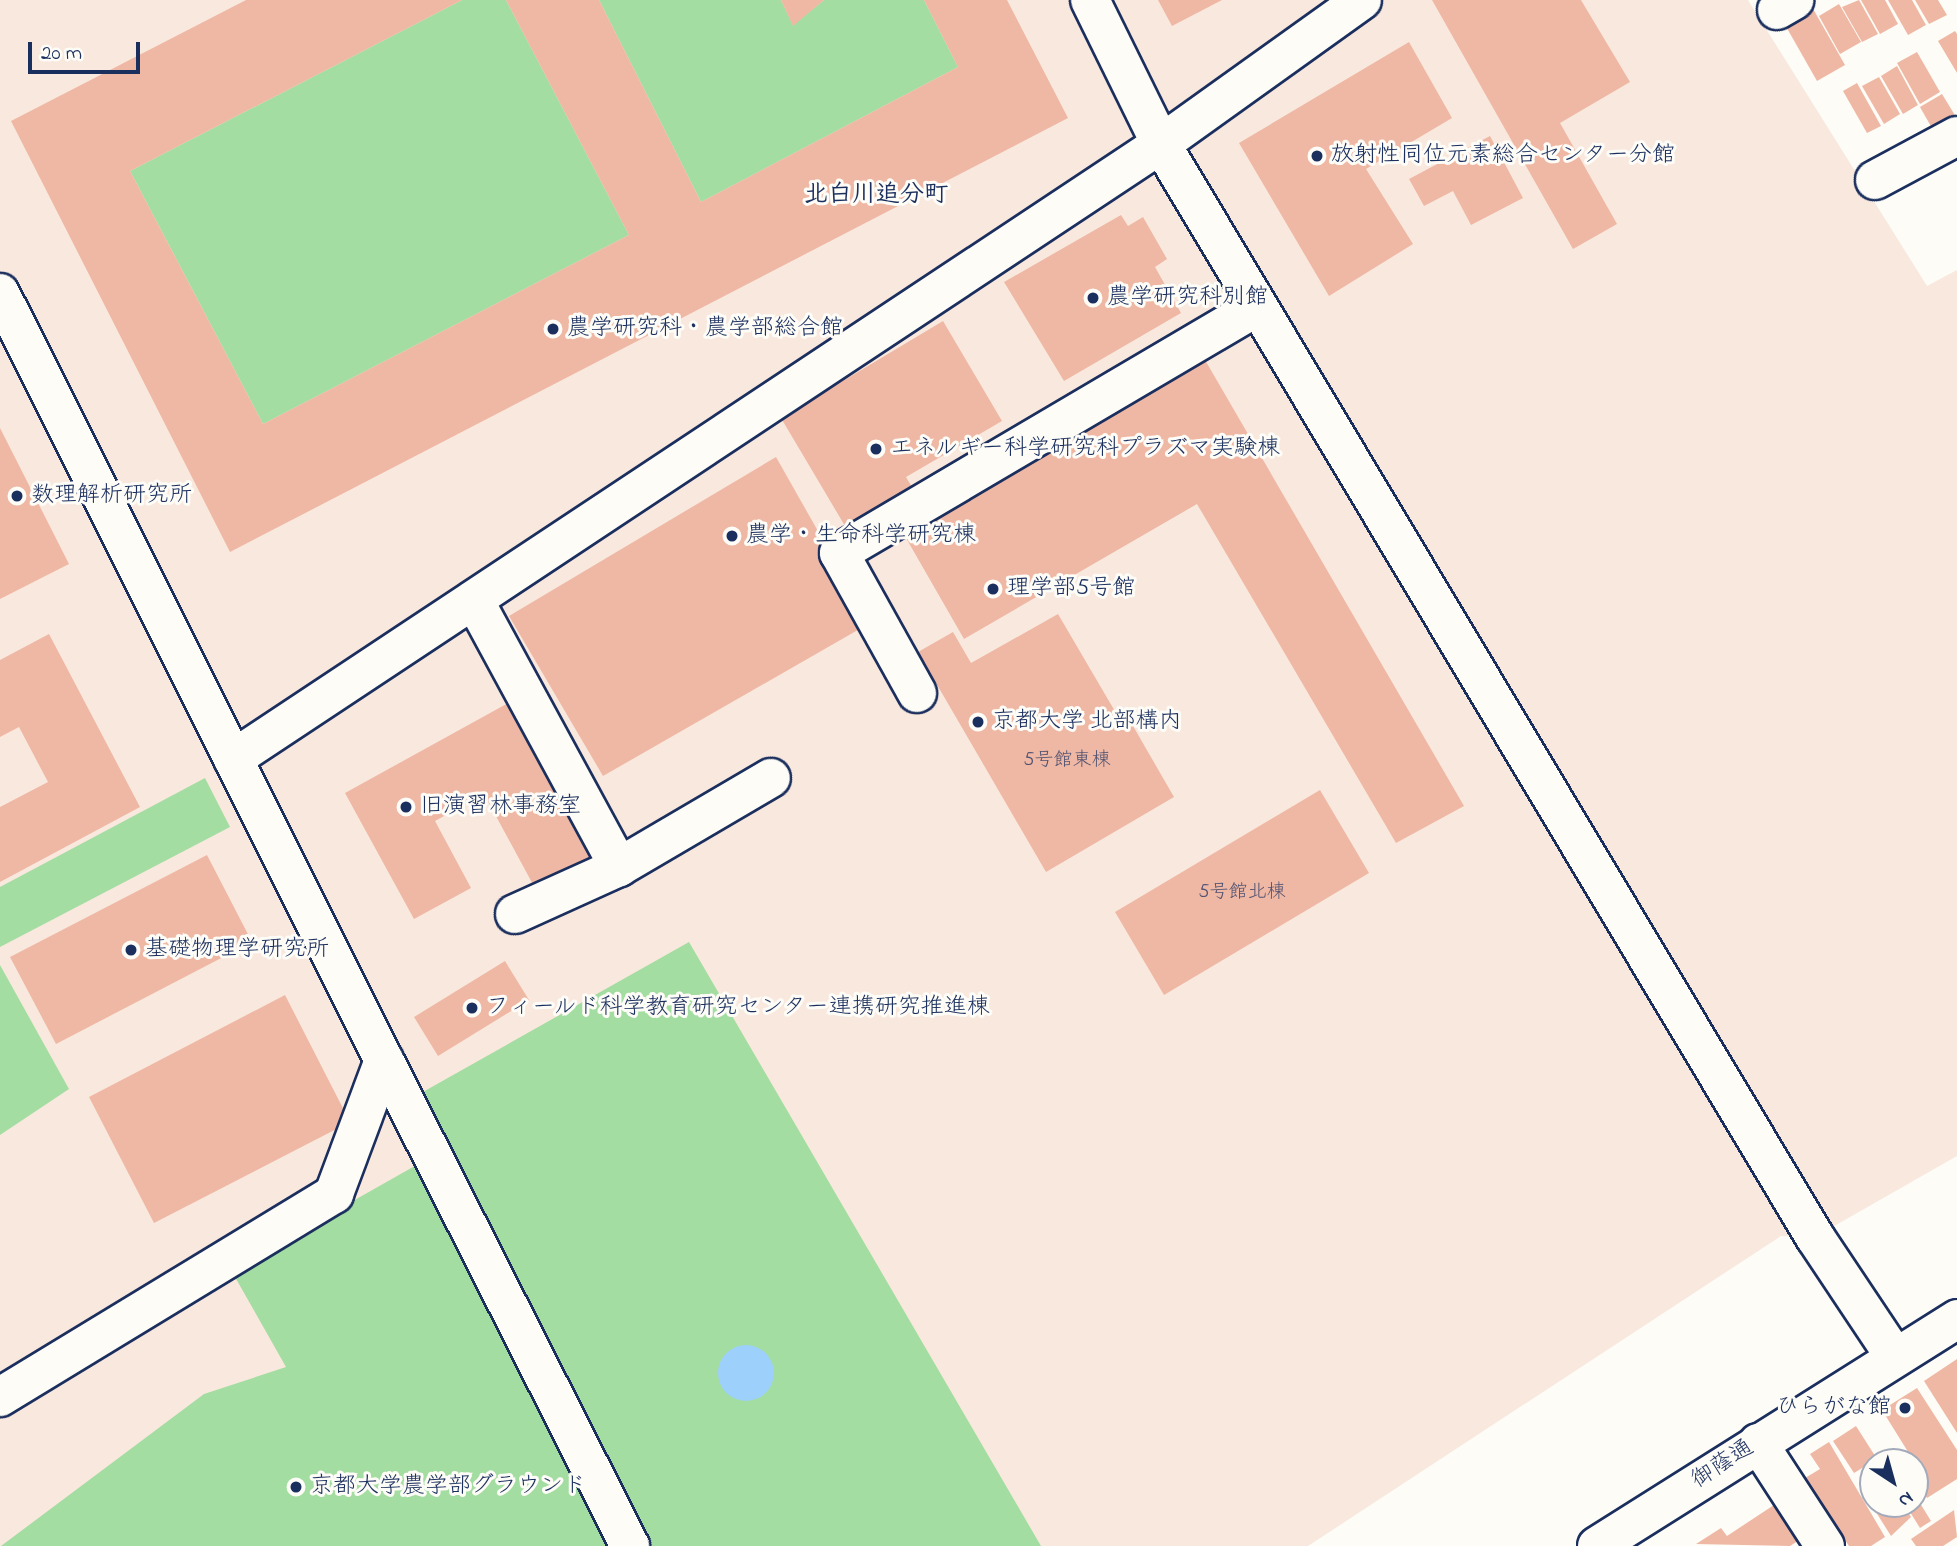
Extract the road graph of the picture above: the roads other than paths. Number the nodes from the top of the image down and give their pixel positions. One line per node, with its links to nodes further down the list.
1 (1090, 0): 4 (main road)
2 (1362, 0): 4 (main road)
3 (1957, 136): 5 (main road)
4 (1161, 144): 7 (main road); 8 (main road)
5 (1875, 180)
6 (0, 293): 10 (main road)
7 (1258, 306): 9 (main road); 16 (main road)
8 (474, 600): 10 (main road); 12 (main road)
9 (917, 693)
10 (233, 759): 14 (main road)
11 (771, 778): 12 (main road)
12 (619, 867): 13 (main road)
13 (515, 914)
14 (384, 1060): 17 (main road); 19 (main road)
15 (1957, 1319): 16 (main road, 御蔭通)
16 (1895, 1357): 18 (main road, 御蔭通)
17 (0, 1397)
18 (1758, 1443): 20 (main road, 御蔭通); 21 (main road)
19 (630, 1546)
20 (1597, 1546)
21 (1825, 1546)

